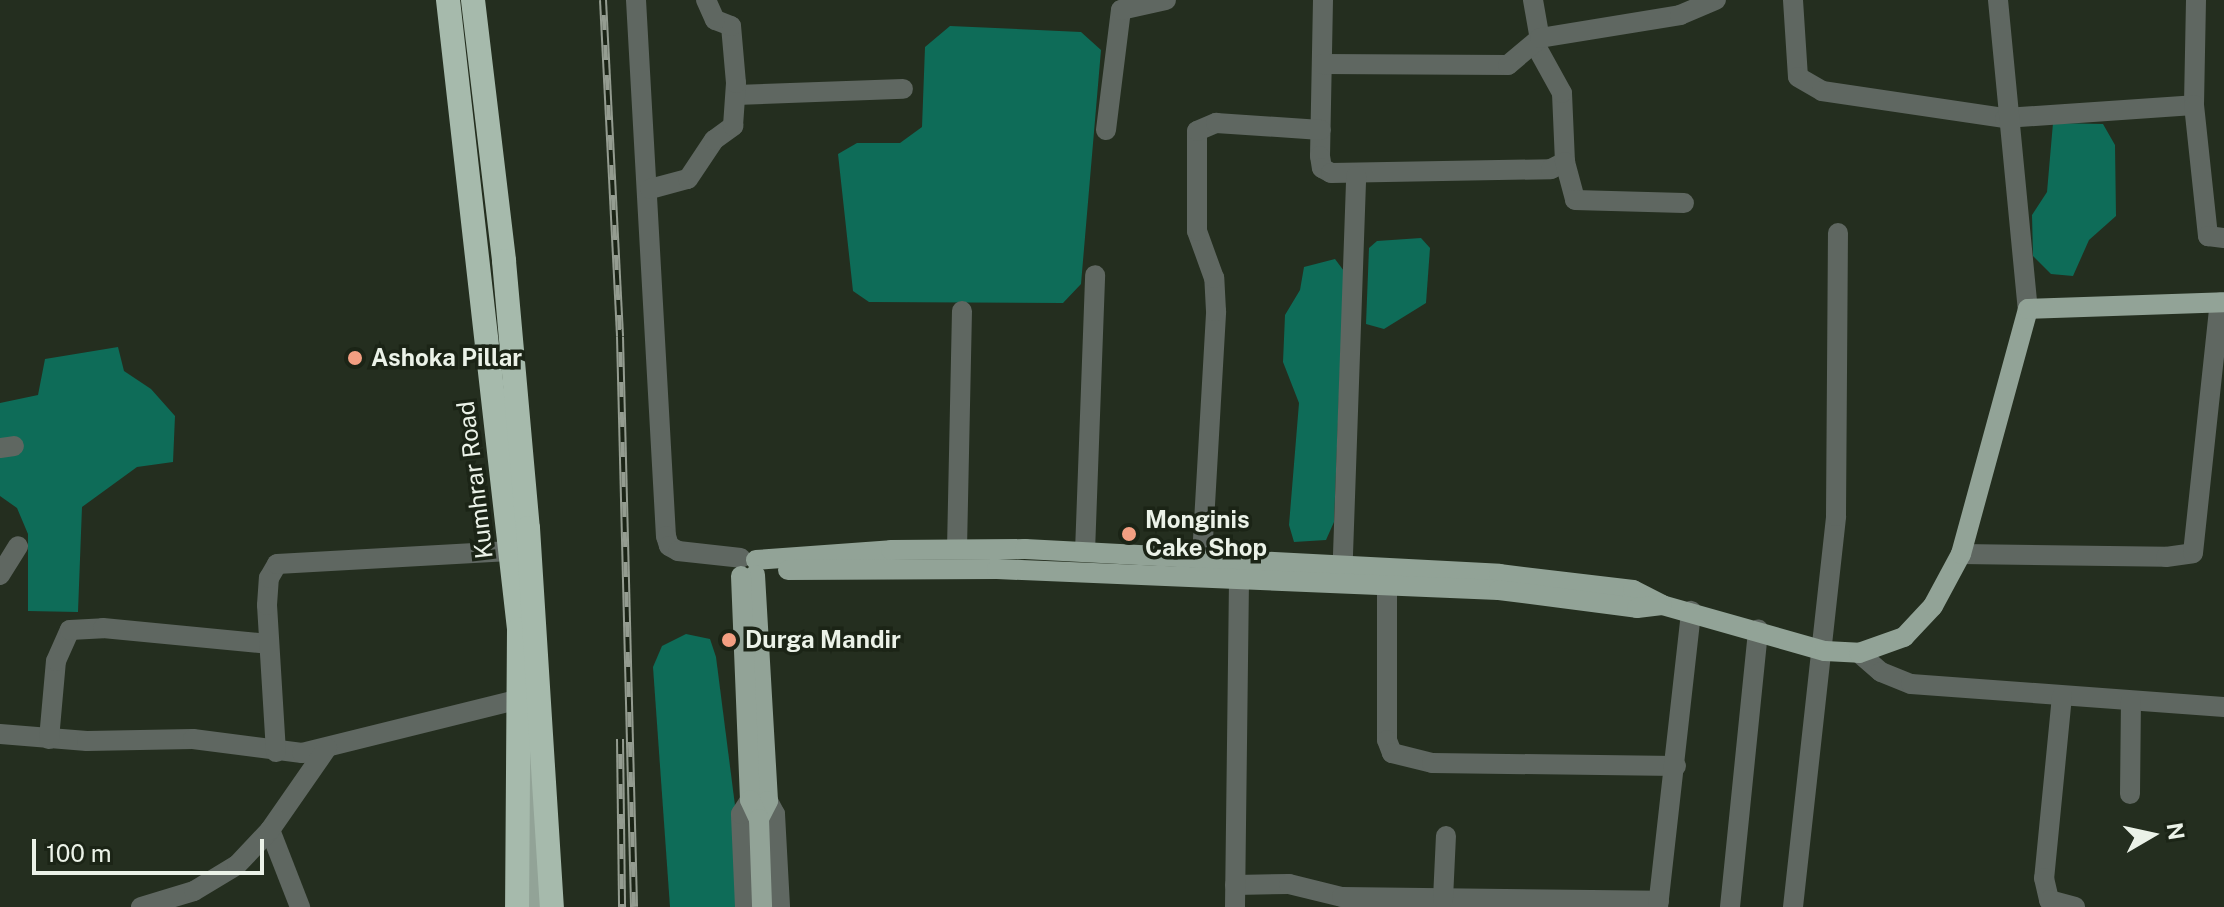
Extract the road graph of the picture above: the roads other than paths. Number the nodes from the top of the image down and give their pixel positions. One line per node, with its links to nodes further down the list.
1 (448, 0): 14 (highway, Kumhrar Road)
2 (473, 0): 13 (highway, Kumhrar Road)
3 (636, 0): 24 (street)
4 (706, 0): 17 (street)
5 (1166, 0): 20 (street)
6 (1323, 0): 15 (street)
7 (1533, 0): 12 (street)
8 (1716, 0): 12 (street)
9 (1793, 0): 19 (street)
10 (1998, 0): 19 (street)
11 (2196, 0): 18 (street)
12 (1538, 41): 15 (street); 22 (street)
13 (479, 48): 14 (highway); 57 (highway, Kumhrar Road)
14 (455, 51): 34 (highway, Kumhrar Road)
15 (1322, 64): 21 (street)
16 (903, 89): 17 (street)
17 (736, 95): 24 (street)
18 (2194, 105): 19 (street); 27 (street)
19 (2005, 118): 30 (street)
20 (1106, 130)
21 (1321, 130): 23 (street); 37 (street)
22 (1565, 162): 23 (street); 25 (street)
23 (1356, 176): 39 (street)
24 (650, 189): 38 (street)
25 (1684, 203)
26 (1838, 233): 48 (street)
27 (2224, 238)
28 (1095, 275): 35 (street)
29 (2222, 302): 30 (main road); 36 (street)
30 (2028, 309): 36 (main road)
31 (962, 311): 33 (street)
32 (18, 546): 40 (street)
33 (957, 549): 35 (main road); 38 (main road)
34 (512, 551): 47 (street); 51 (highway, Kumhrar Road)
35 (1085, 552): 37 (main road)
36 (1961, 554): 49 (main road)
37 (1203, 556): 39 (main road); 41 (street)
38 (750, 568): 41 (main road); 63 (main road)
39 (1342, 573): 42 (main road); 43 (main road); 44 (main road)
40 (0, 575)
41 (1201, 577): 42 (main road)
42 (1239, 579): 66 (street)
43 (1387, 585): 44 (main road); 60 (street)
44 (1662, 605): 45 (main road)
45 (1691, 611): 46 (main road); 60 (street)
46 (1758, 629): 48 (main road); 79 (street)
47 (268, 644): 56 (street); 59 (street)
48 (1825, 651): 49 (main road); 80 (street)
49 (1859, 653): 50 (street)
50 (2062, 696): 52 (street); 81 (street)
51 (520, 699): 55 (highway, Kumhrar Road); 58 (street)
52 (2131, 701): 53 (street); 62 (street)
53 (2224, 707)
54 (0, 734): 56 (street)
55 (517, 738): 61 (main road); 72 (highway, Kumhrar Road)
56 (49, 739): 59 (street)
57 (541, 744): 61 (main road); 74 (highway, Kumhrar Road)
58 (327, 748): 59 (street); 64 (street)
59 (276, 752)
60 (1676, 766): 69 (street)
61 (532, 783): 73 (main road)
62 (2130, 794)
63 (759, 813): 75 (street); 76 (main road); 77 (street)
64 (270, 830): 70 (street); 71 (street)
65 (1446, 836): 68 (street)
66 (1235, 885): 67 (street); 78 (street)
67 (1308, 899): 68 (street)
68 (1443, 899): 69 (street)
69 (1658, 904)
70 (141, 907)
71 (300, 907)
72 (517, 907)
73 (533, 907)
74 (552, 907)
75 (745, 907)
76 (762, 907)
77 (780, 907)
78 (1235, 907)
79 (1730, 907)
80 (1793, 907)
81 (2071, 907)

